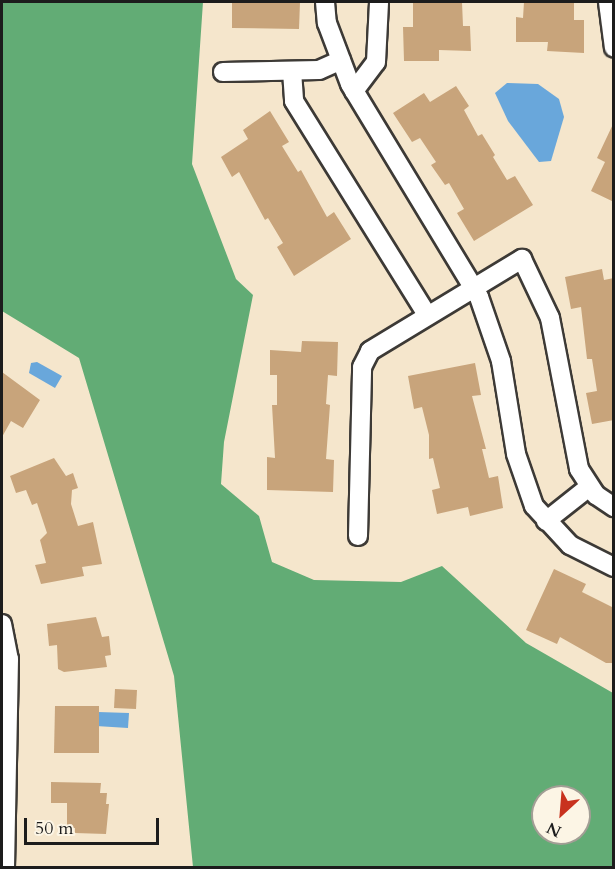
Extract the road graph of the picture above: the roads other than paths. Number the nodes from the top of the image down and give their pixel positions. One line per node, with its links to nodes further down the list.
1 (325, 2): 5 (street)
2 (379, 2): 8 (street)
3 (608, 2): 4 (street)
4 (614, 48)
5 (341, 60): 6 (street); 8 (street)
6 (292, 71): 7 (street); 10 (street)
7 (223, 72)
8 (354, 91): 9 (street)
9 (472, 286): 10 (street); 11 (street); 13 (street)
10 (428, 315): 14 (street)
11 (589, 487): 12 (street); 13 (street)
12 (614, 507)
13 (546, 521): 15 (street)
14 (358, 536)
15 (614, 567)
16 (2, 624): 17 (street)
17 (4, 765): 18 (street)
18 (5, 867)

